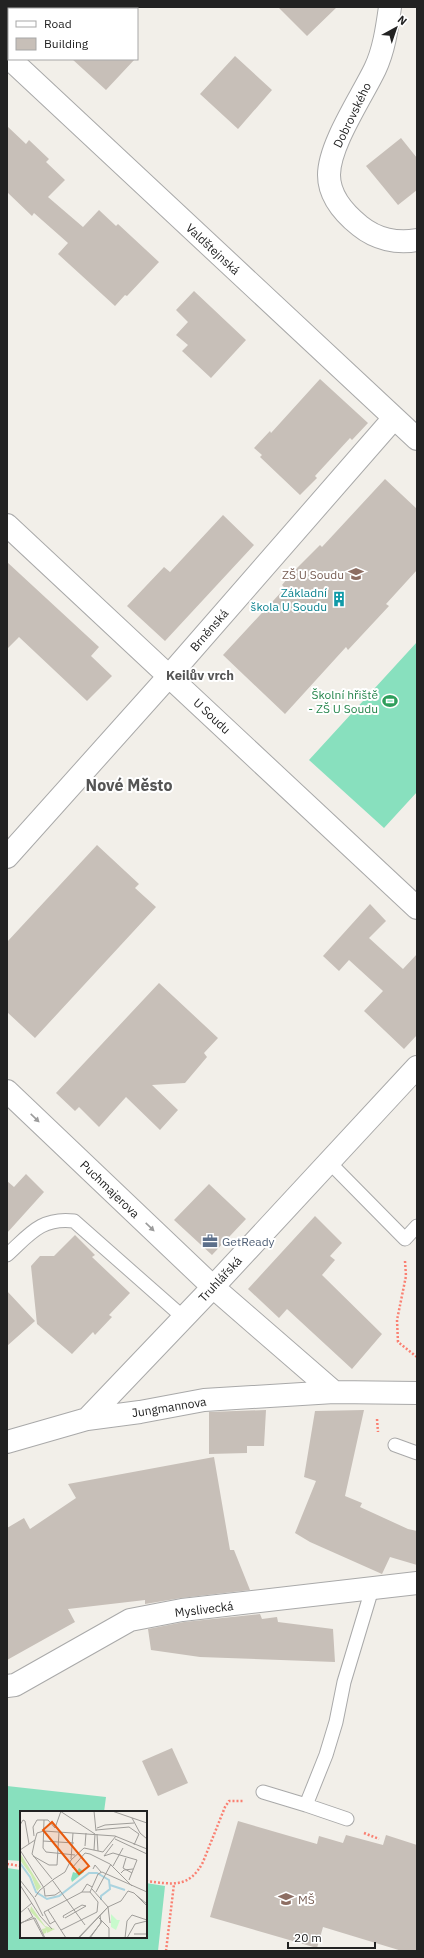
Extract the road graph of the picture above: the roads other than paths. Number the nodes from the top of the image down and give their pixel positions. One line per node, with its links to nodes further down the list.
1 (390, 7): 3 (street, Dobrovského)
2 (11, 60): 4 (street, Valdštejnská)
3 (417, 240)
4 (394, 418): 5 (street, Valdštejnská); 7 (street, Brněnská)
5 (417, 439)
6 (7, 525): 7 (street, U Soudu)
7 (169, 676): 8 (street, Brněnská); 9 (street, U Soudu)
8 (7, 857)
9 (417, 908)
10 (417, 1067): 12 (street, Truhlářská)
11 (7, 1091): 15 (street, Puchmajerova, one-way to 15)
12 (329, 1162): 13 (lane); 15 (street, Truhlářská)
13 (417, 1226)
14 (7, 1255): 16 (lane)
15 (213, 1287): 16 (street, Truhlářská); 17 (street)
16 (184, 1318): 19 (street, Truhlářská)
17 (334, 1392): 18 (street, Jungmannova); 19 (street, Jungmannova)
18 (417, 1393)
19 (87, 1419): 20 (street, Jungmannova)
20 (7, 1442)
21 (395, 1445): 22 (lane)
22 (417, 1453)
23 (417, 1583): 24 (street, Myslivecká)
24 (372, 1589): 25 (street, Myslivecká); 27 (lane)
25 (7, 1686)
26 (263, 1792): 27 (lane)
27 (306, 1805): 28 (lane)
28 (347, 1819)

